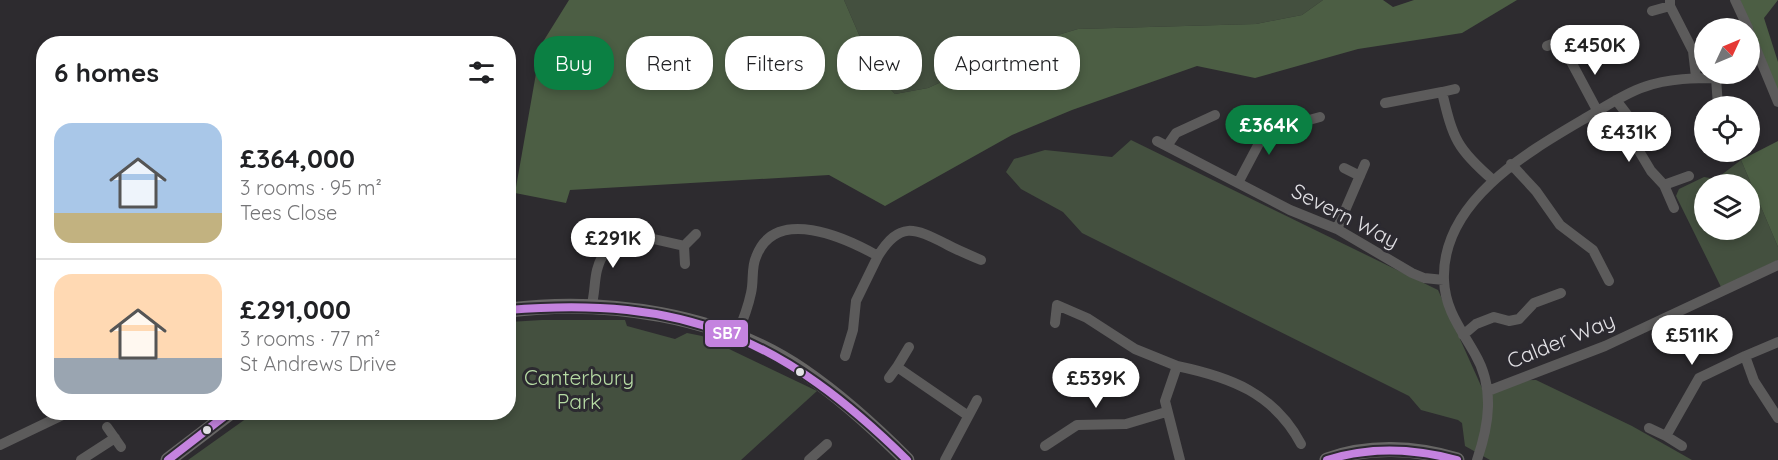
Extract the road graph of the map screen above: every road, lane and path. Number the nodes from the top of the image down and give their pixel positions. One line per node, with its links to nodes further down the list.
1 (1735, 0): 4 (street)
2 (1670, 3): 3 (street); 9 (street)
3 (1652, 11)
4 (1743, 18)
5 (1572, 36): 6 (street)
6 (1560, 41): 7 (street); 16 (street)
7 (1547, 45)
8 (1760, 59): 14 (street)
9 (1694, 60)
10 (1694, 77): 13 (street)
11 (1455, 89): 12 (street)
12 (1442, 92): 15 (street); 26 (street)
13 (1616, 100): 16 (street); 28 (street)
14 (1778, 102)
15 (1385, 103)
16 (1598, 112): 22 (street)
17 (1215, 115): 27 (street, Severn Way)
18 (1320, 117): 20 (street)
19 (1248, 123): 20 (street)
20 (1265, 132): 27 (street)
21 (1365, 164): 24 (street)
22 (1511, 164): 26 (street); 38 (street)
23 (1344, 168): 24 (street)
24 (1360, 176): 30 (street)
25 (1689, 176): 28 (street)
26 (1493, 180): 37 (street)
27 (1238, 183): 30 (street, Severn Way)
28 (1664, 185): 29 (street)
29 (1674, 208)
30 (1337, 229): 37 (street, Severn Way)
31 (696, 234): 32 (street)
32 (684, 246): 35 (street); 40 (street)
33 (878, 256): 34 (street); 44 (street); 47 (street)
34 (981, 260)
35 (685, 264)
36 (1778, 265): 52 (street, Calder Way)
37 (1444, 280): 43 (street)
38 (1609, 280)
39 (1561, 293): 43 (street)
40 (591, 307): 41 (street); 44 (street)
41 (516, 309)
42 (1054, 323): 49 (street)
43 (1463, 335): 52 (street)
44 (736, 337): 70 (street)
45 (1778, 342): 48 (street)
46 (909, 347): 50 (street)
47 (844, 356)
48 (1745, 356): 56 (street); 61 (street)
49 (1177, 366): 54 (street); 63 (street)
50 (897, 367): 51 (street); 55 (street)
51 (889, 378)
52 (1488, 391): 75 (street)
53 (977, 400): 55 (street)
54 (1166, 412): 65 (street); 72 (street)
55 (967, 415): 71 (street)
56 (1778, 418)
57 (52, 420): 64 (street)
58 (222, 420): 69 (street)
59 (107, 427): 68 (street)
60 (1650, 428): 61 (street)
61 (1666, 436): 66 (street)
62 (828, 444): 67 (street)
63 (1301, 444)
64 (0, 445)
65 (1045, 446)
66 (1682, 446)
67 (816, 458)
68 (81, 460)
69 (168, 460)
70 (908, 460)
71 (945, 460)
72 (1180, 460)
73 (1327, 460): 74 (street)
74 (1457, 460)
75 (1477, 460)

